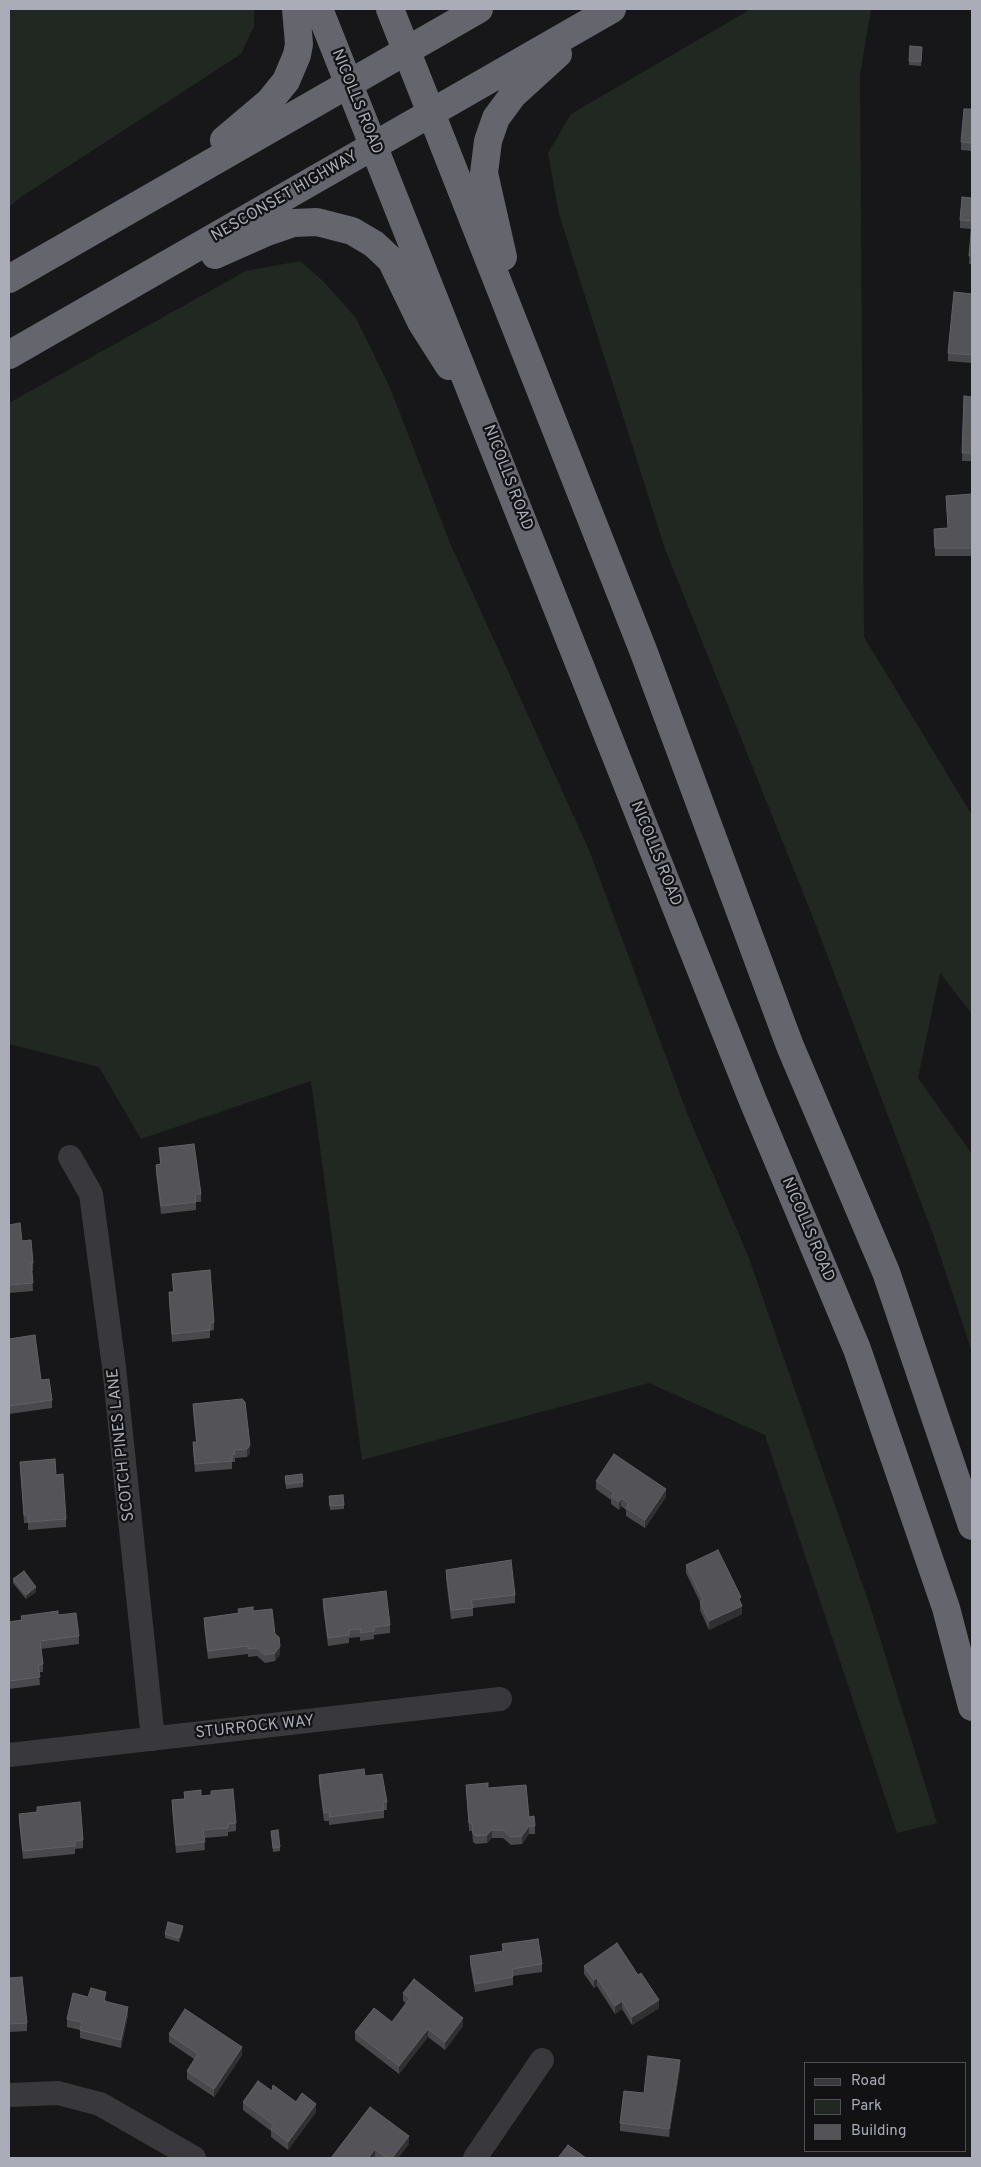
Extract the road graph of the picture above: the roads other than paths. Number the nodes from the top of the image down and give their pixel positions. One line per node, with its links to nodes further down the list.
1 (296, 9): 10 (highway)
2 (320, 9): 7 (highway, NICOLLS ROAD)
3 (390, 9): 6 (highway)
4 (479, 9): 6 (highway)
5 (608, 11): 8 (highway, NESCONSET HIGHWAY); 13 (highway)
6 (406, 50): 7 (highway); 8 (highway)
7 (349, 82): 9 (highway, NICOLLS ROAD); 10 (highway)
8 (431, 114): 9 (highway, NESCONSET HIGHWAY); 13 (highway)
9 (374, 146): 12 (highway, NESCONSET HIGHWAY); 15 (highway, NICOLLS ROAD)
10 (168, 186): 11 (highway)
11 (9, 279)
12 (66, 322): 14 (highway, NESCONSET HIGHWAY); 15 (highway)
13 (523, 344): 17 (highway)
14 (9, 355)
15 (484, 420): 19 (highway, NICOLLS ROAD)
16 (70, 1157): 20 (street, SCOTCH PINES LANE)
17 (972, 1526)
18 (500, 1699): 20 (street, STURROCK WAY)
19 (972, 1706)
20 (153, 1739): 21 (street, STURROCK WAY)
21 (9, 1755)
22 (542, 2060): 25 (street)
23 (9, 2095): 24 (street)
24 (194, 2158)
25 (475, 2158)

